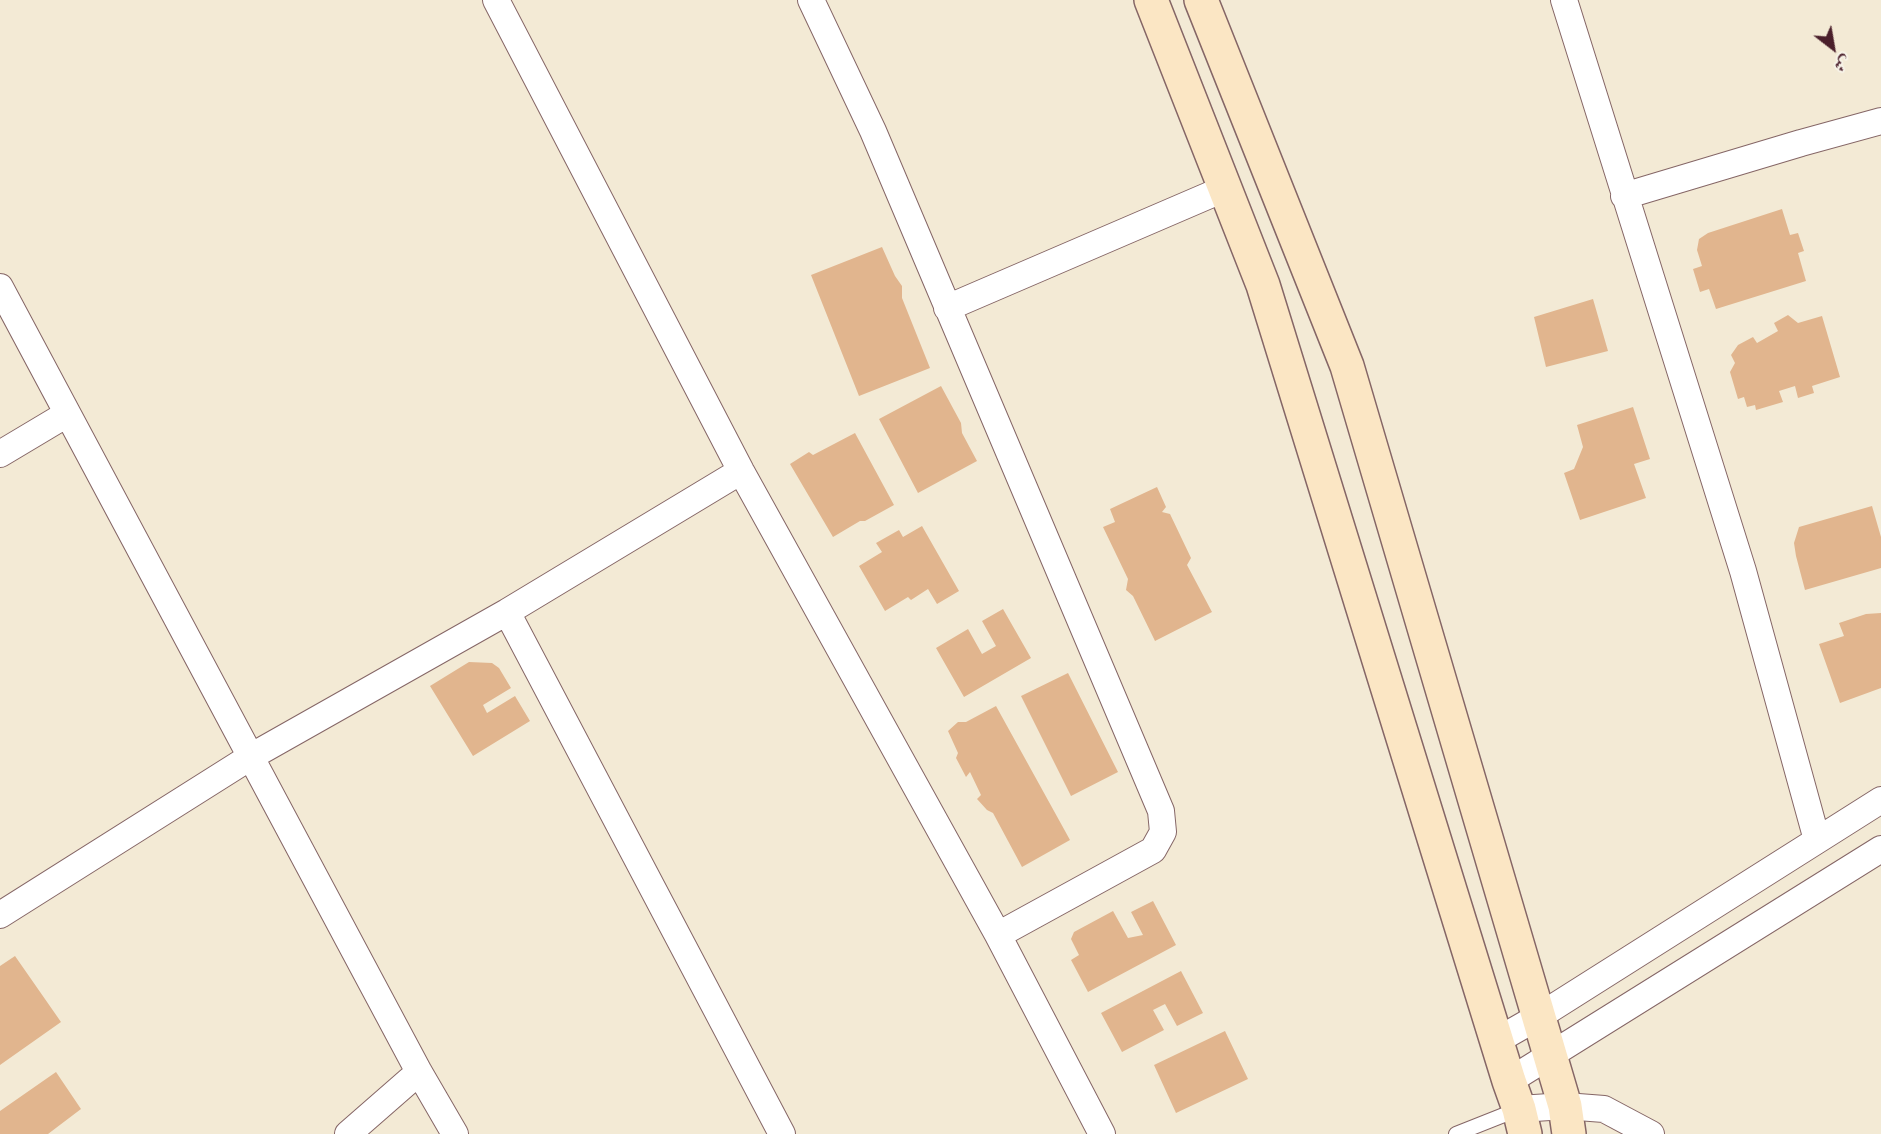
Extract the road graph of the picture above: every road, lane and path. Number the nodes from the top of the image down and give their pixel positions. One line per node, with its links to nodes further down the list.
1 (496, 0): 13 (street)
2 (811, 0): 10 (street)
3 (1151, 0): 7 (main road)
4 (1201, 0): 21 (main road)
5 (1564, 0): 8 (street)
6 (1881, 121): 8 (street)
7 (1226, 188): 10 (street); 22 (main road)
8 (1624, 196): 17 (street)
9 (0, 287): 11 (street)
10 (947, 308): 20 (street)
11 (67, 414): 12 (street); 15 (street)
12 (0, 454)
13 (741, 471): 14 (street); 20 (street)
14 (507, 612): 15 (street); 29 (street)
15 (252, 756): 19 (street); 24 (street)
16 (1881, 800): 17 (street)
17 (1817, 840): 21 (street)
18 (1881, 849): 23 (street)
19 (0, 915)
20 (998, 935): 30 (street)
21 (1538, 1017): 22 (street); 23 (main road)
22 (1496, 1041): 25 (main road)
23 (1549, 1056): 25 (street); 26 (main road)
24 (419, 1072): 27 (street); 28 (street)
25 (1518, 1108): 26 (street); 31 (lane)
26 (1567, 1120): 32 (street)
27 (348, 1134)
28 (455, 1134)
29 (782, 1134)
30 (1102, 1134)
31 (1456, 1134)
32 (1651, 1134)

